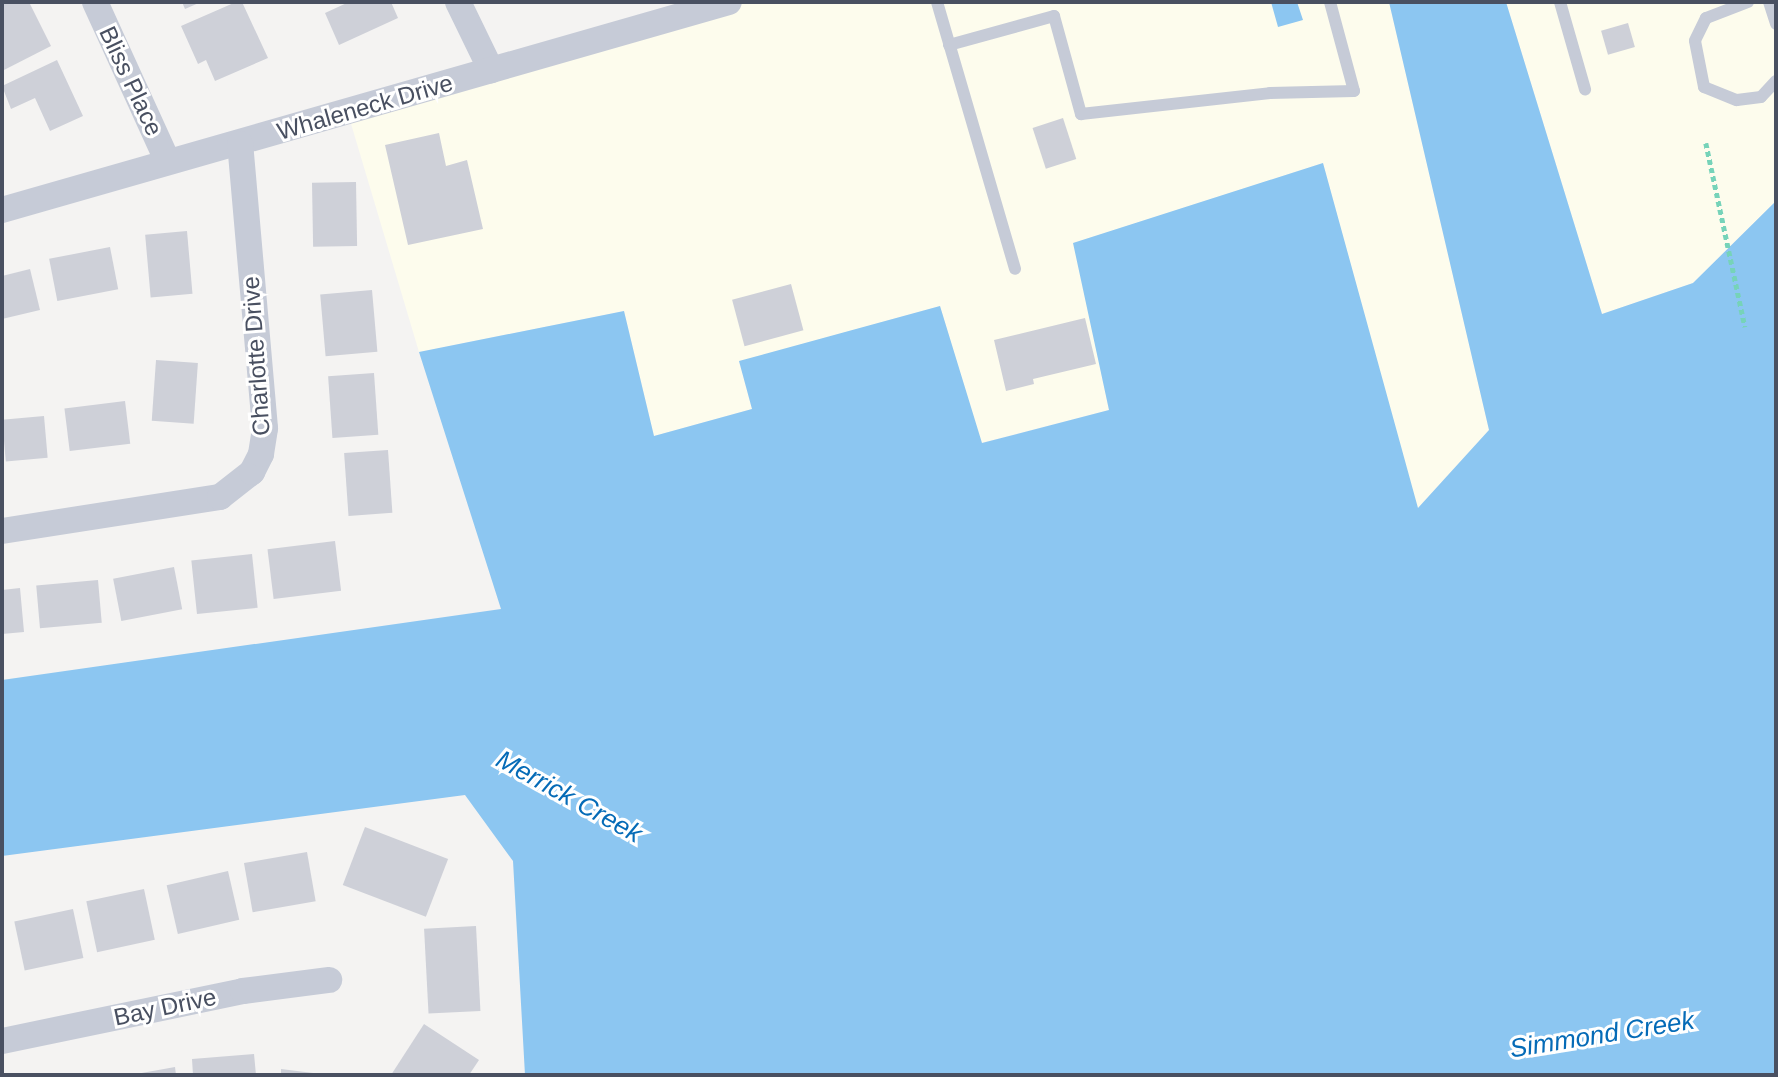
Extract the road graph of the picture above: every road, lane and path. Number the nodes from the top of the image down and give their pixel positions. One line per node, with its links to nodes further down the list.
1 (95, 2): 16 (street, Bliss Place)
2 (458, 2): 11 (street)
3 (729, 2): 11 (street, Whaleneck Drive)
4 (937, 2): 10 (lane)
5 (1330, 2): 10 (lane)
6 (1560, 2): 13 (lane)
7 (1748, 2): 12 (lane)
8 (1769, 2): 9 (lane)
9 (1776, 24)
10 (949, 45): 18 (lane)
11 (491, 70): 15 (street, Whaleneck Drive)
12 (1776, 81)
13 (1585, 89)
14 (1706, 143): 19 (path)
15 (240, 144): 16 (street, Whaleneck Drive); 20 (street, Charlotte Drive)
16 (167, 160): 17 (street, Whaleneck Drive)
17 (2, 210)
18 (1015, 269)
19 (1745, 327)
20 (2, 531)
21 (329, 980): 22 (street, Bay Drive)
22 (2, 1041)

